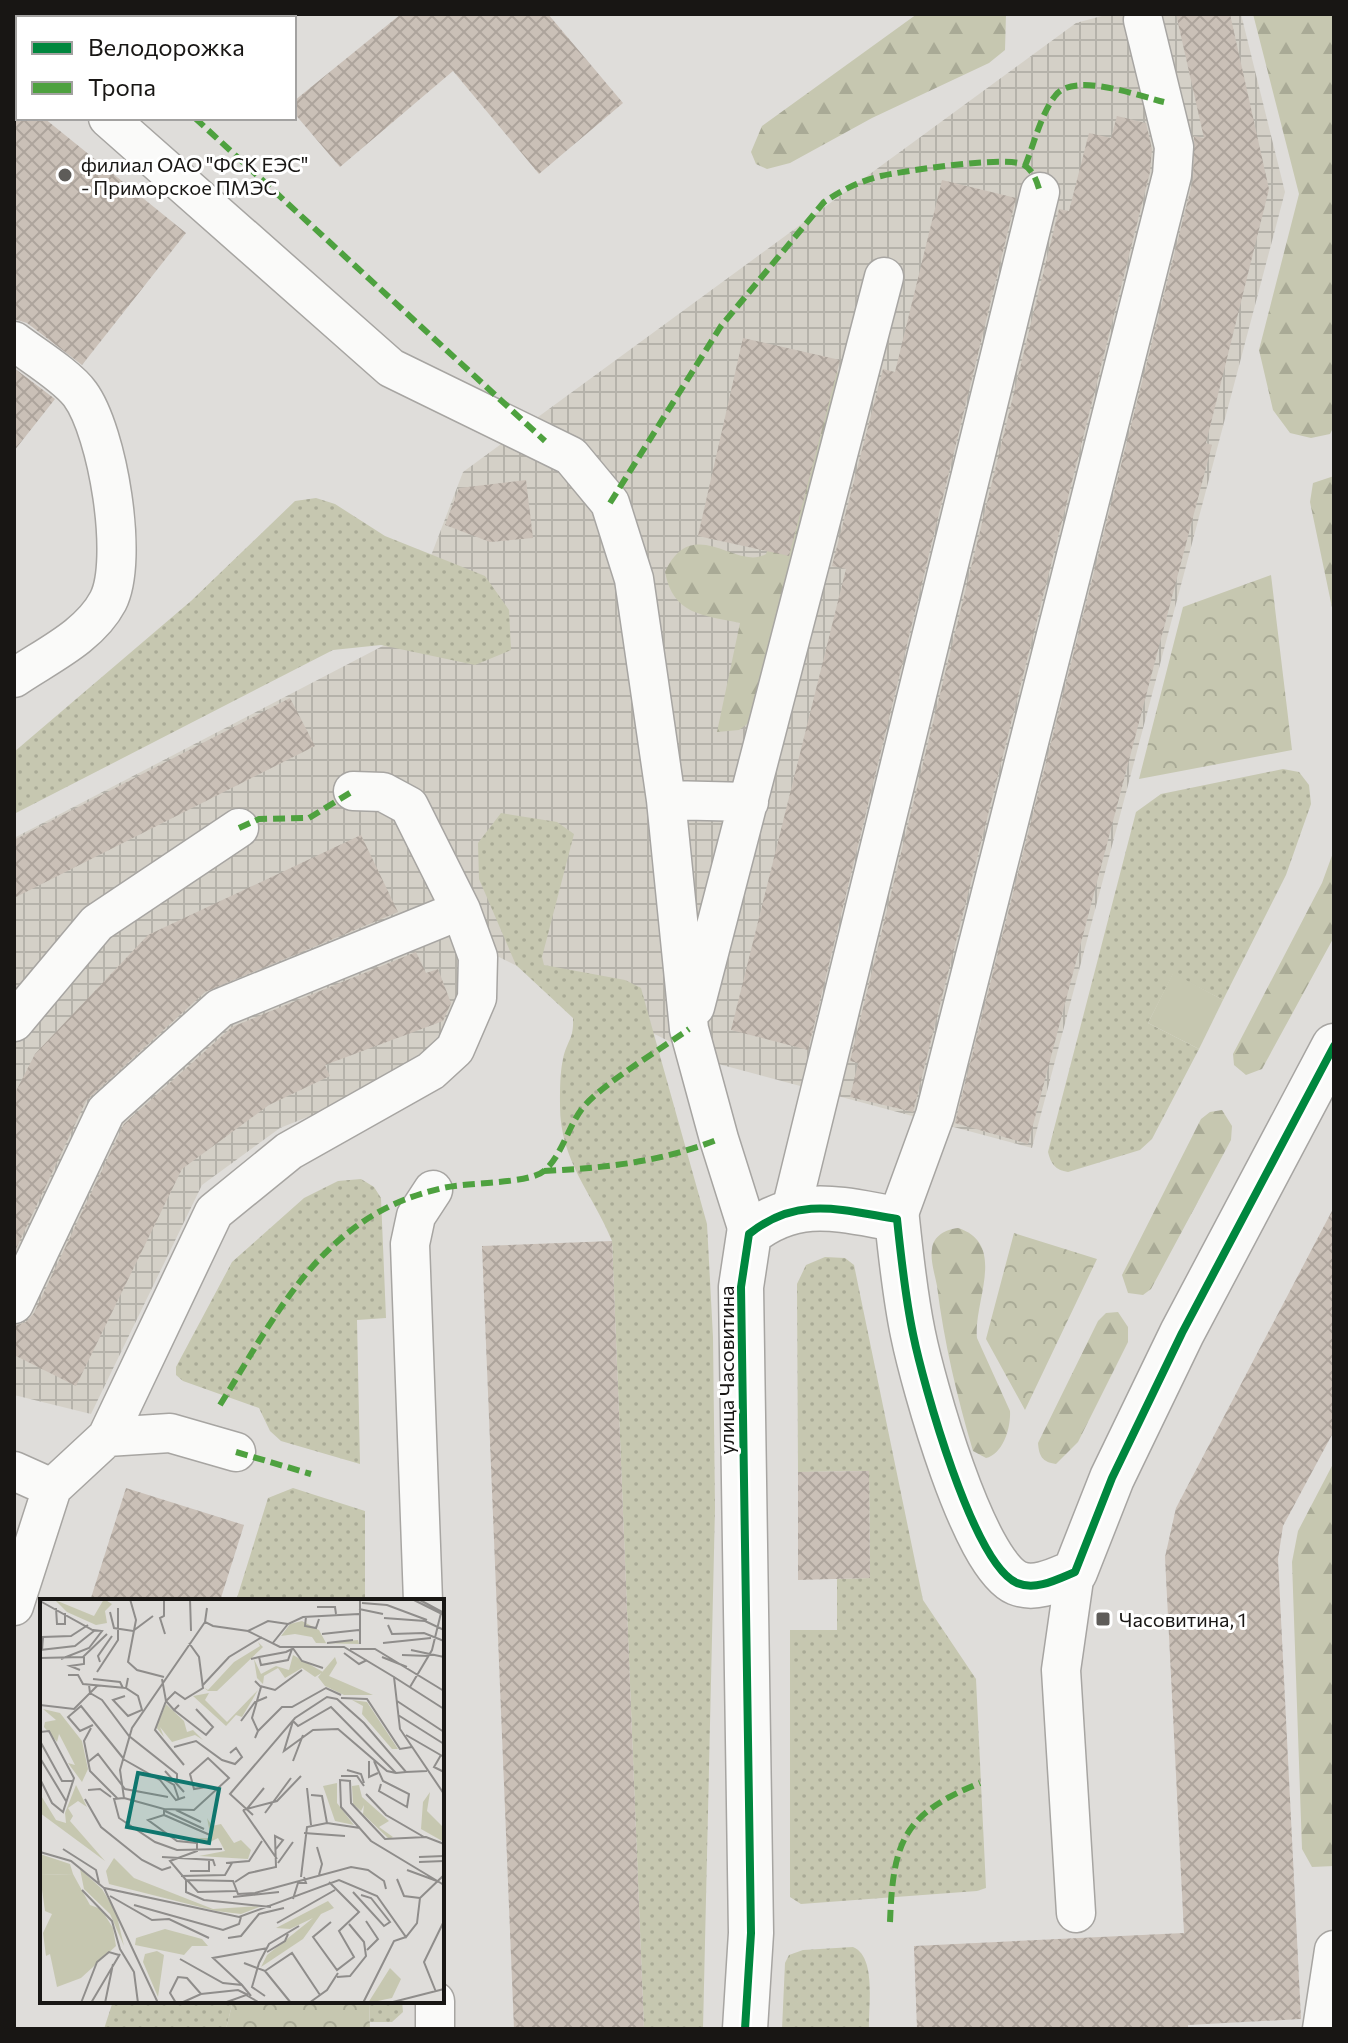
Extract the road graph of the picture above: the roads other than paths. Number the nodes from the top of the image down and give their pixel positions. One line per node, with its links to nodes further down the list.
1 (1143, 20): 17 (lane)
2 (110, 120): 8 (lane)
3 (1040, 192): 16 (lane)
4 (884, 277): 9 (lane)
5 (14, 341): 6 (lane)
6 (14, 678)
7 (353, 791): 11 (lane)
8 (666, 800): 9 (lane); 13 (lane)
9 (749, 802): 13 (lane)
10 (239, 828): 12 (lane)
11 (461, 910): 19 (lane); 20 (lane)
12 (14, 1022)
13 (689, 1029): 18 (lane)
14 (1334, 1046): 24 (street)
15 (433, 1190): 25 (lane)
16 (791, 1210): 17 (street); 18 (street)
17 (897, 1219): 24 (street)
18 (749, 1234): 31 (street, улица Часовитина)
19 (14, 1304)
20 (107, 1437): 21 (lane); 23 (lane)
21 (236, 1452)
22 (14, 1471): 23 (lane)
23 (52, 1488): 26 (lane)
24 (1075, 1572): 27 (lane)
25 (423, 1599)
26 (15, 1600)
27 (1076, 1913)
28 (1334, 1950): 32 (lane)
29 (435, 2003): 30 (lane)
30 (435, 2029)
31 (745, 2029)
32 (1322, 2029)

